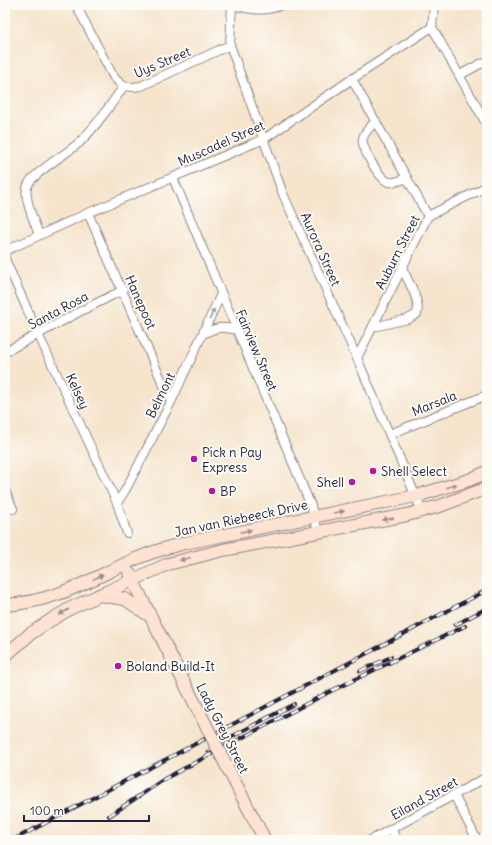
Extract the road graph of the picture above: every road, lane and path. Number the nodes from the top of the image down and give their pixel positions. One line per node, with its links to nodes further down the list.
1 (76, 5): 10 (street, Uys Street)
2 (232, 5): 3 (street); 6 (street, Aurora Street)
3 (281, 5)
4 (434, 5): 5 (street)
5 (432, 27): 8 (street); 9 (street, Muscadel Street)
6 (230, 45): 10 (street, Uys Street); 13 (street, Aurora Street)
7 (487, 63): 8 (street)
8 (460, 75): 12 (street)
9 (352, 79): 11 (street); 13 (street, Muscadel Street)
10 (124, 86): 19 (street)
11 (376, 121): 15 (street); 15 (street)
12 (487, 125)
13 (264, 140): 14 (street, Muscadel Street); 30 (street, Aurora Street)
14 (173, 178): 17 (street, Muscadel Street); 24 (street, Fairview Street)
15 (408, 178): 18 (street)
16 (487, 185): 18 (street, Auburn Street)
17 (88, 213): 19 (street, Muscadel Street); 23 (street, Hanepoot)
18 (428, 216): 22 (street, Auburn Street)
19 (39, 235): 20 (street, Muscadel Street)
20 (5, 252)
21 (5, 259): 27 (street, Kelsey)
22 (402, 268): 25 (street, Auburn Street); 25 (street)
23 (123, 290): 27 (street, Santa Rosa); 32 (street, Hanepoot)
24 (221, 294): 26 (street, Fairview Street); 28 (street, Belmont, one-way to 24)
25 (373, 327): 30 (street, Auburn Street)
26 (236, 330): 28 (street); 41 (street, Fairview Street)
27 (38, 334): 29 (street, Santa Rosa); 38 (street, Kelsey)
28 (203, 334): 32 (street, Belmont)
29 (5, 352)
30 (357, 358): 33 (street, Aurora Street)
31 (487, 395): 33 (street, Marsala)
32 (171, 402): 38 (street, Belmont)
33 (390, 434): 37 (street, Aurora Street)
34 (487, 472): 37 (main road, Jan van Riebeeck Drive, one-way to 34)
35 (487, 488): 40 (main road, Jan van Riebeeck Drive)
36 (5, 492): 39 (street)
37 (416, 496): 40 (street, Aurora Street); 41 (main road, Jan van Riebeeck Drive, one-way to 37)
38 (117, 503): 43 (street, Kelsey)
39 (13, 509)
40 (422, 511): 42 (main road, Jan van Riebeeck Drive, one-way to 42)
41 (314, 518): 42 (street, Fairview Street); 44 (main road, Jan van Riebeeck Drive, one-way to 41)
42 (318, 531): 45 (main road, Jan van Riebeeck Drive, one-way to 45)
43 (127, 533)
44 (125, 564): 45 (main road, Lady Grey Street); 47 (main road, Jan van Riebeeck Drive, one-way to 44)
45 (132, 580): 46 (main road, Jan van Riebeeck Drive); 48 (main road, Lady Grey Street)
46 (99, 595): 48 (main road); 49 (main road, Jan van Riebeeck Drive, one-way to 49)
47 (5, 605)
48 (150, 616): 53 (main road, Lady Grey Street, bridge)
49 (8, 649)
50 (487, 777): 51 (street, Eiland Street)
51 (454, 795): 52 (street, Eiland Street); 56 (street)
52 (392, 829): 54 (street, Eiland Street); 55 (street)
53 (265, 840)
54 (372, 840)
55 (397, 840)
56 (477, 840)

